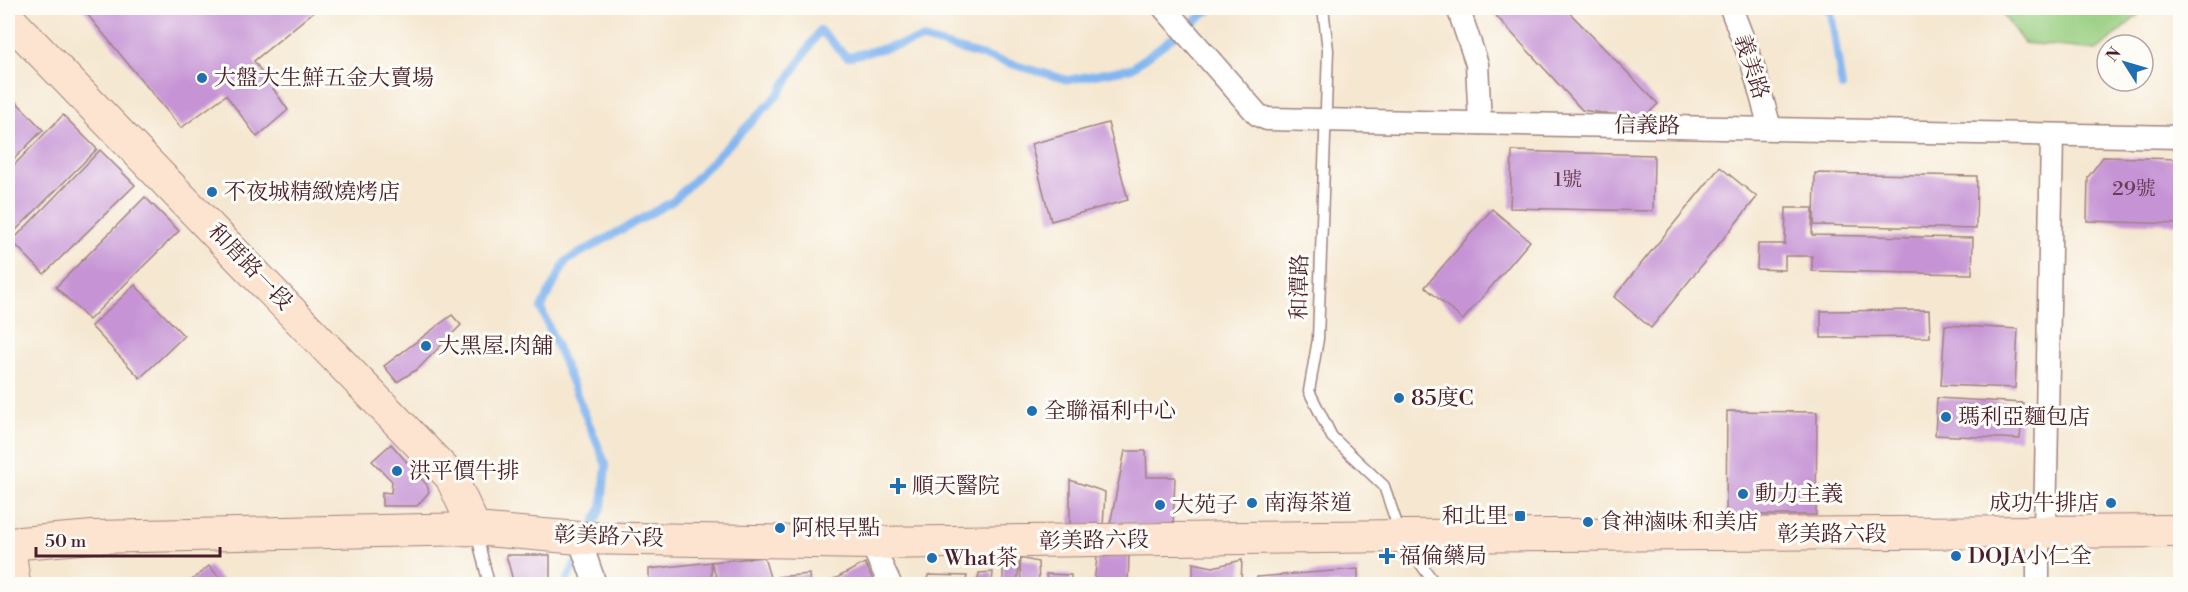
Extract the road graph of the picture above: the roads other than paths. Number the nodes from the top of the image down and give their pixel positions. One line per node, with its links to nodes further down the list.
1 (1164, 8): 6 (street, 信義路)
2 (1323, 8): 6 (lane, 和潭路)
3 (1458, 8): 7 (street)
4 (1731, 8): 8 (street, 義美路)
5 (8, 18): 11 (street, 和厝路一段)
6 (1324, 121): 7 (street, 信義路); 14 (lane, 和潭路)
7 (1480, 123): 8 (street, 信義路)
8 (1770, 128): 9 (street, 信義路)
9 (2052, 135): 10 (street, 信義路); 13 (street)
10 (2181, 137)
11 (475, 529): 15 (street, 彰美路六段); 17 (street, 彰美路六段); 19 (lane)
12 (2181, 531): 13 (street, 彰美路六段)
13 (2041, 533): 14 (street, 彰美路六段); 23 (street)
14 (1401, 536): 16 (street, 彰美路六段); 22 (lane, 和潭路)
15 (579, 538): 16 (street, 彰美路六段); 20 (street)
16 (871, 543): 21 (street)
17 (8, 544): 18 (street)
18 (14, 585)
19 (489, 585)
20 (595, 585)
21 (890, 585)
22 (1435, 585)
23 (2038, 585)

